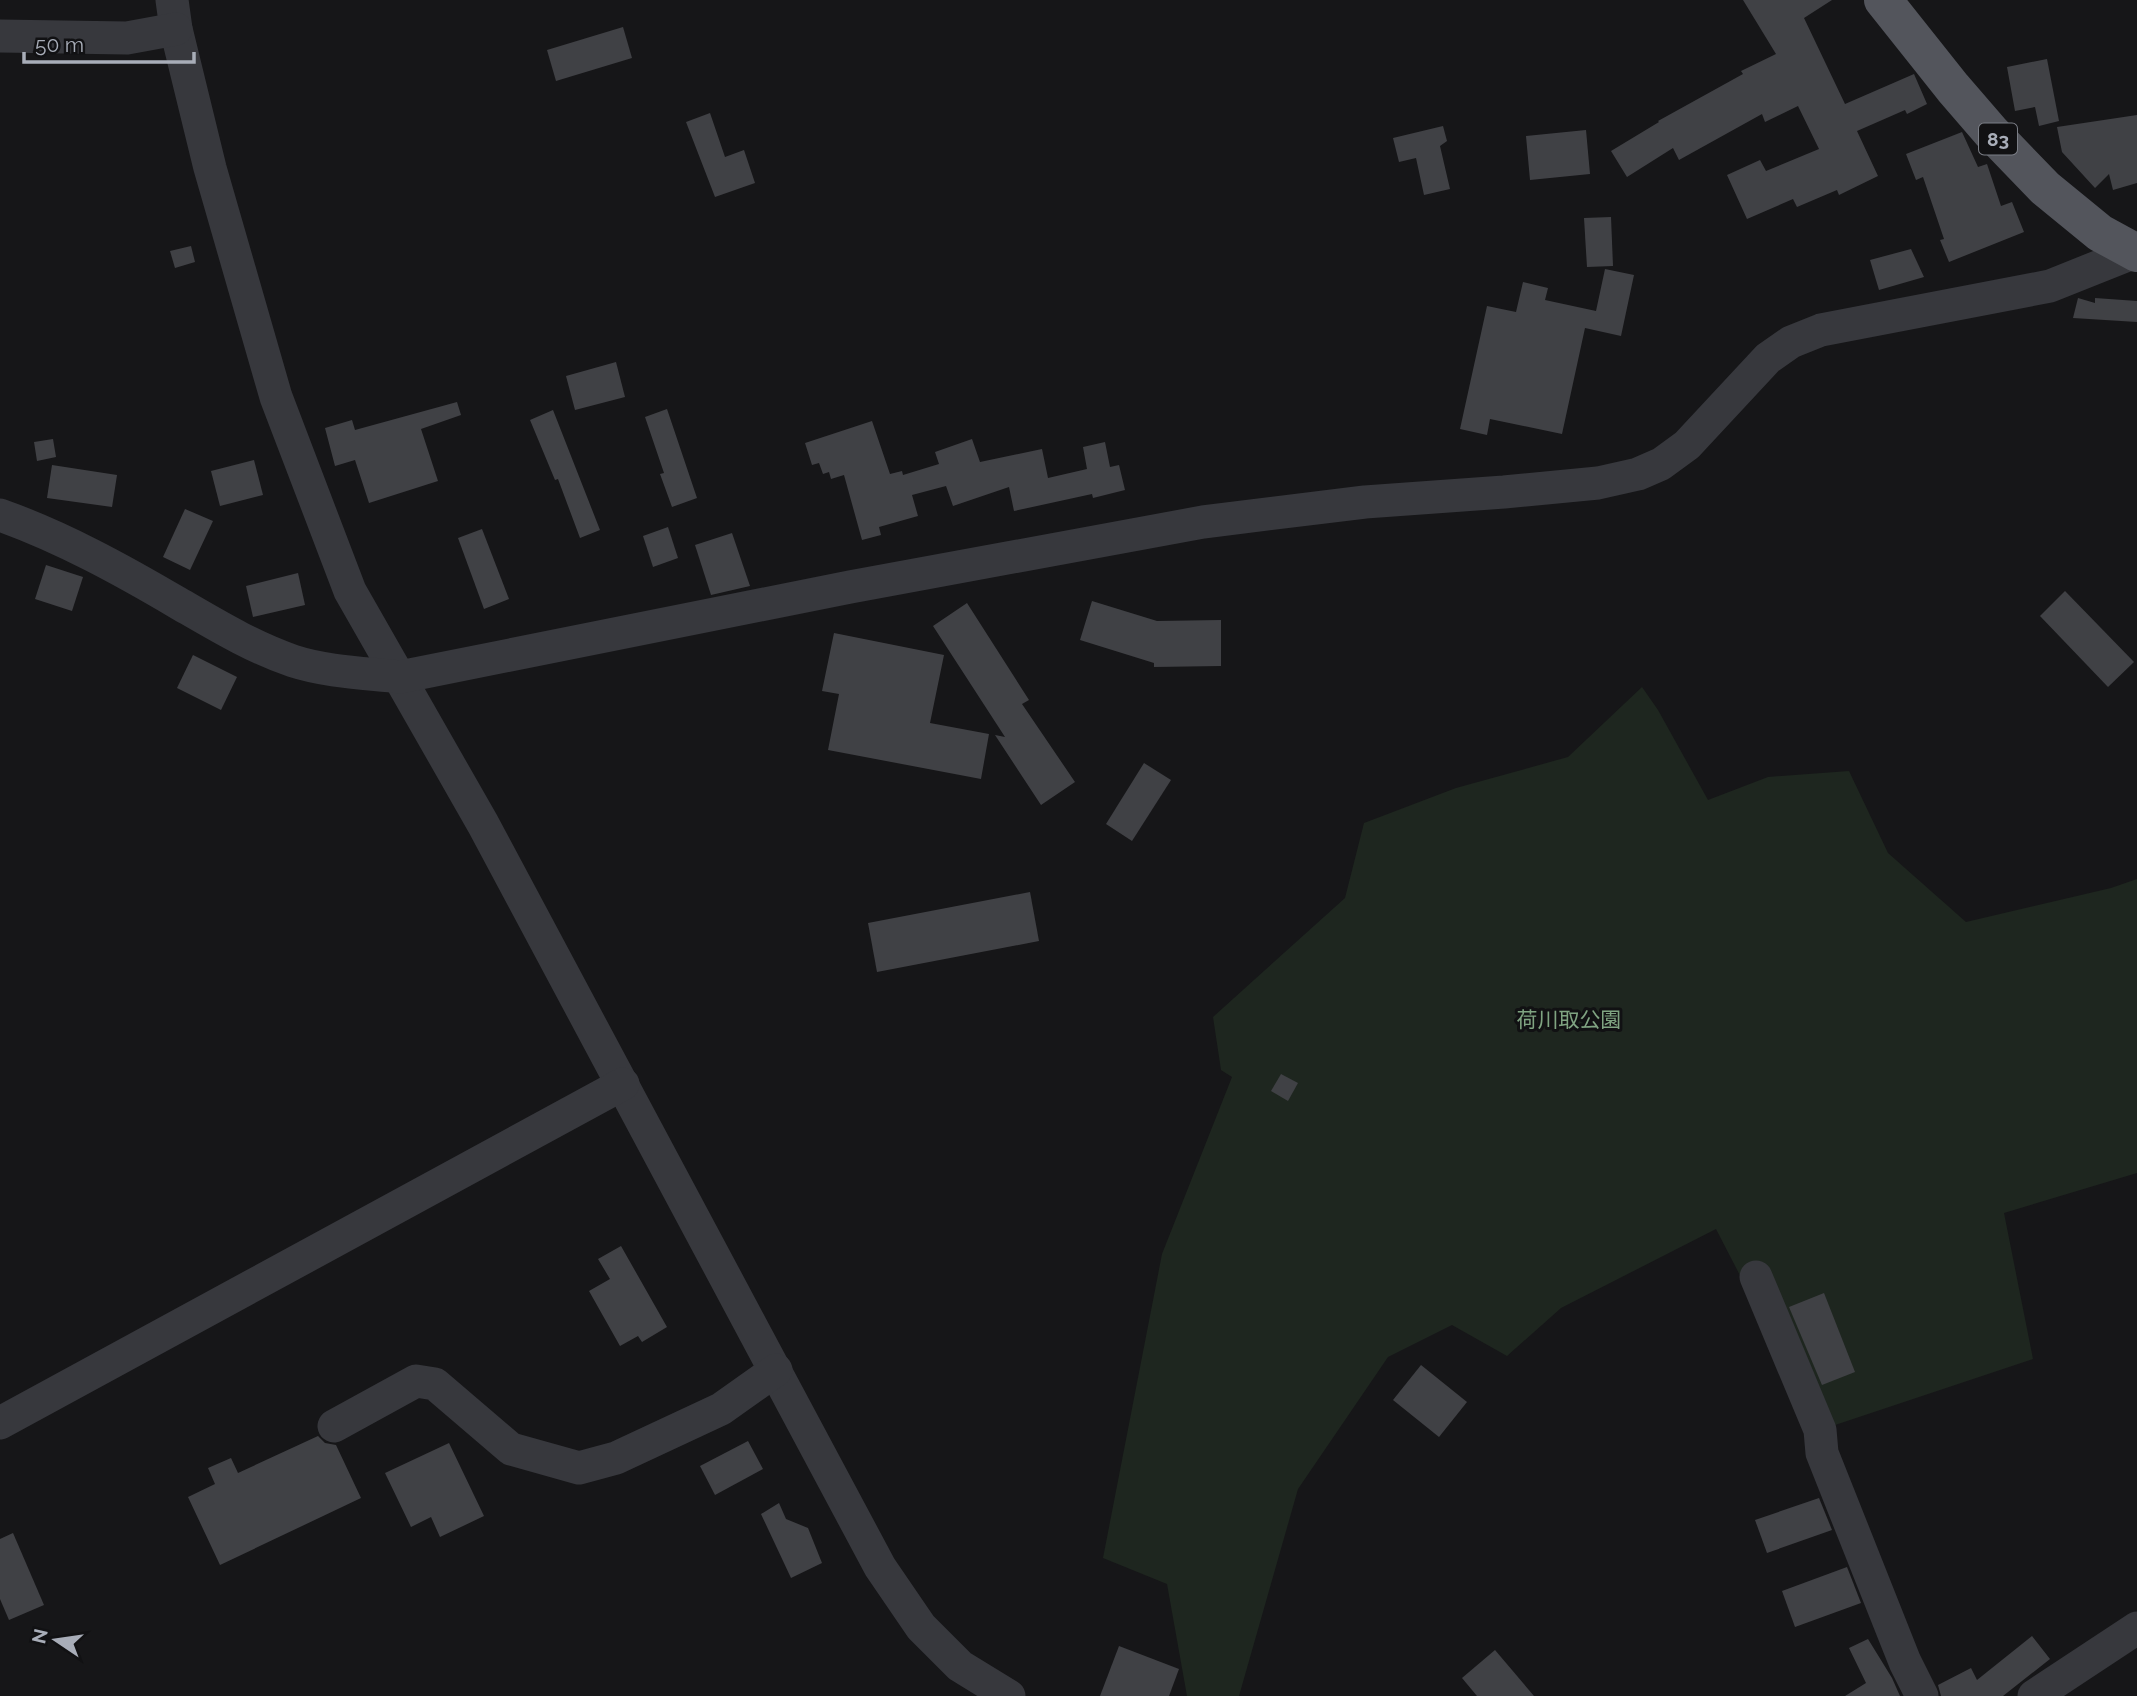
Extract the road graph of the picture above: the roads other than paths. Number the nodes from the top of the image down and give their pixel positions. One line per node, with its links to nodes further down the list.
1 (1882, 0): 4 (main road, 83)
2 (174, 15): 3 (street); 6 (street)
3 (0, 36)
4 (2136, 253): 6 (street)
5 (0, 515): 6 (street)
6 (400, 677): 7 (street)
7 (623, 1084): 9 (street); 10 (street)
8 (1756, 1277): 14 (street)
9 (776, 1370): 11 (street); 13 (street)
10 (0, 1423)
11 (334, 1426)
12 (2137, 1628): 15 (street)
13 (1009, 1696)
14 (1923, 1696)
15 (2034, 1696)

